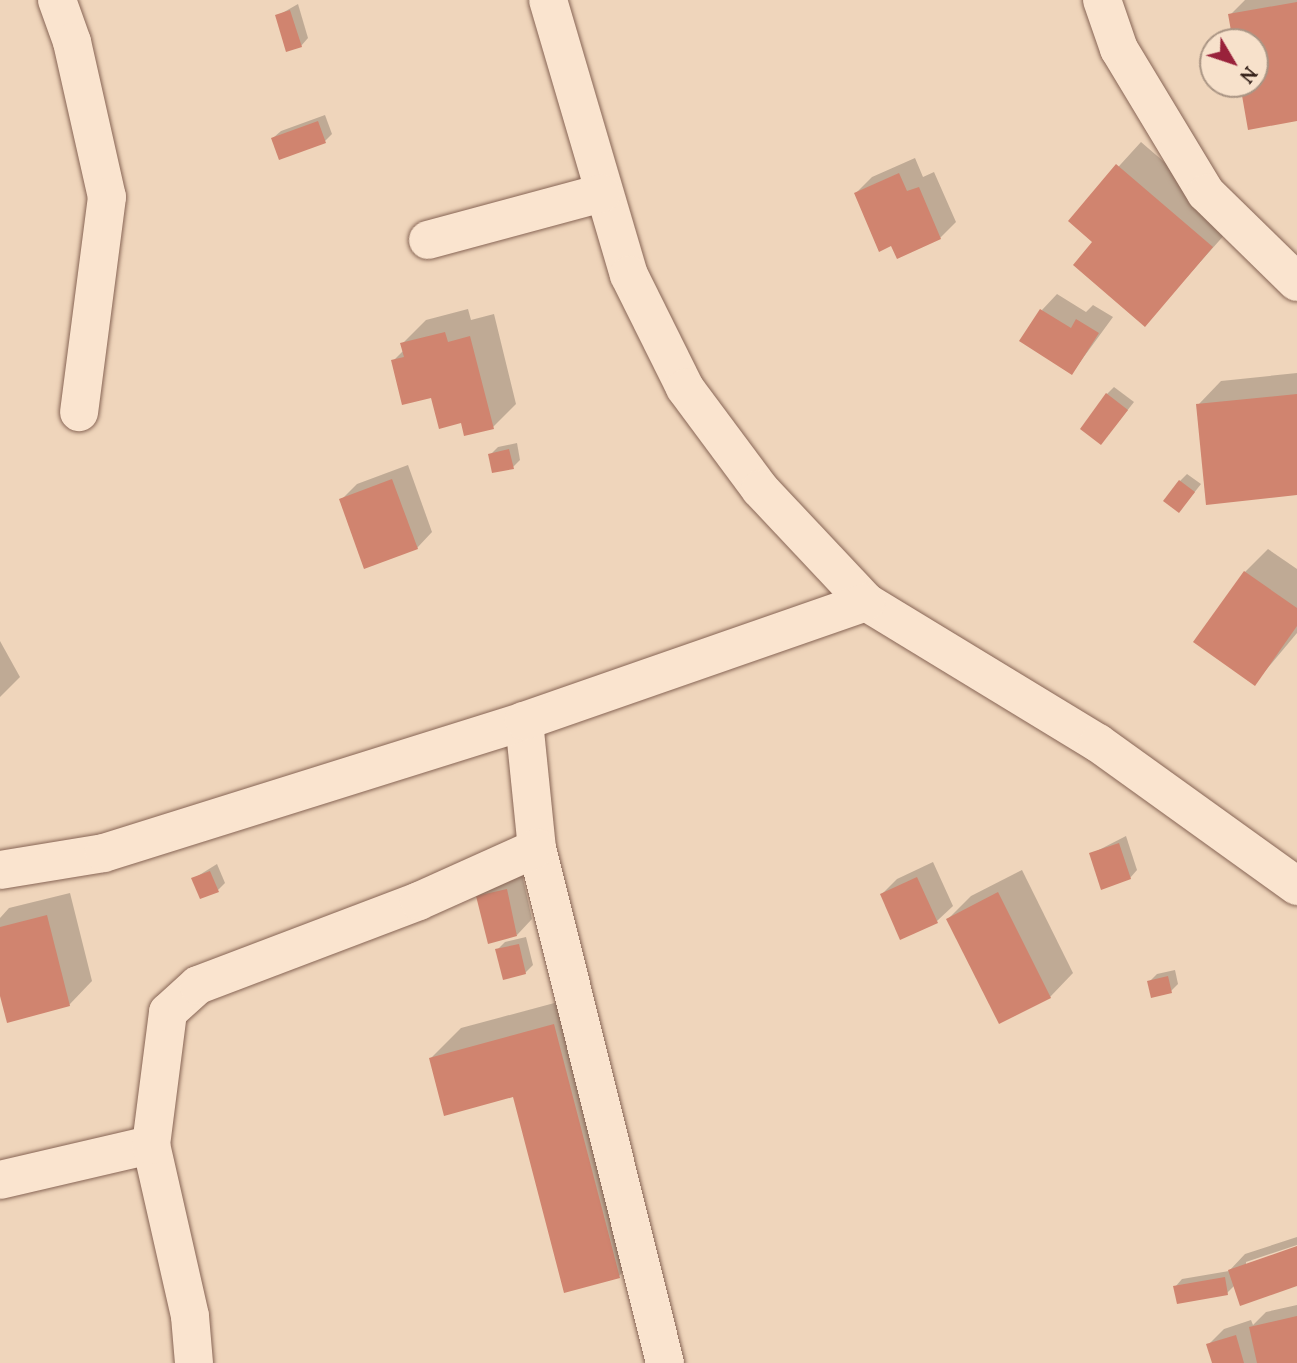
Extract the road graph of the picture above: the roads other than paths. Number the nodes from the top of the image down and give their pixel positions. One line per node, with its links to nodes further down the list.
1 (57, 0): 7 (street)
2 (548, 0): 4 (street)
3 (1102, 0): 6 (street)
4 (602, 193): 5 (street); 8 (street)
5 (428, 240)
6 (1297, 282)
7 (79, 412)
8 (866, 602): 9 (street); 12 (street)
9 (524, 721): 10 (street); 11 (street)
10 (537, 848): 13 (street); 16 (street)
11 (0, 870)
12 (1297, 886)
13 (151, 1145): 14 (street); 15 (street)
14 (0, 1180)
15 (194, 1363)
16 (665, 1363)

